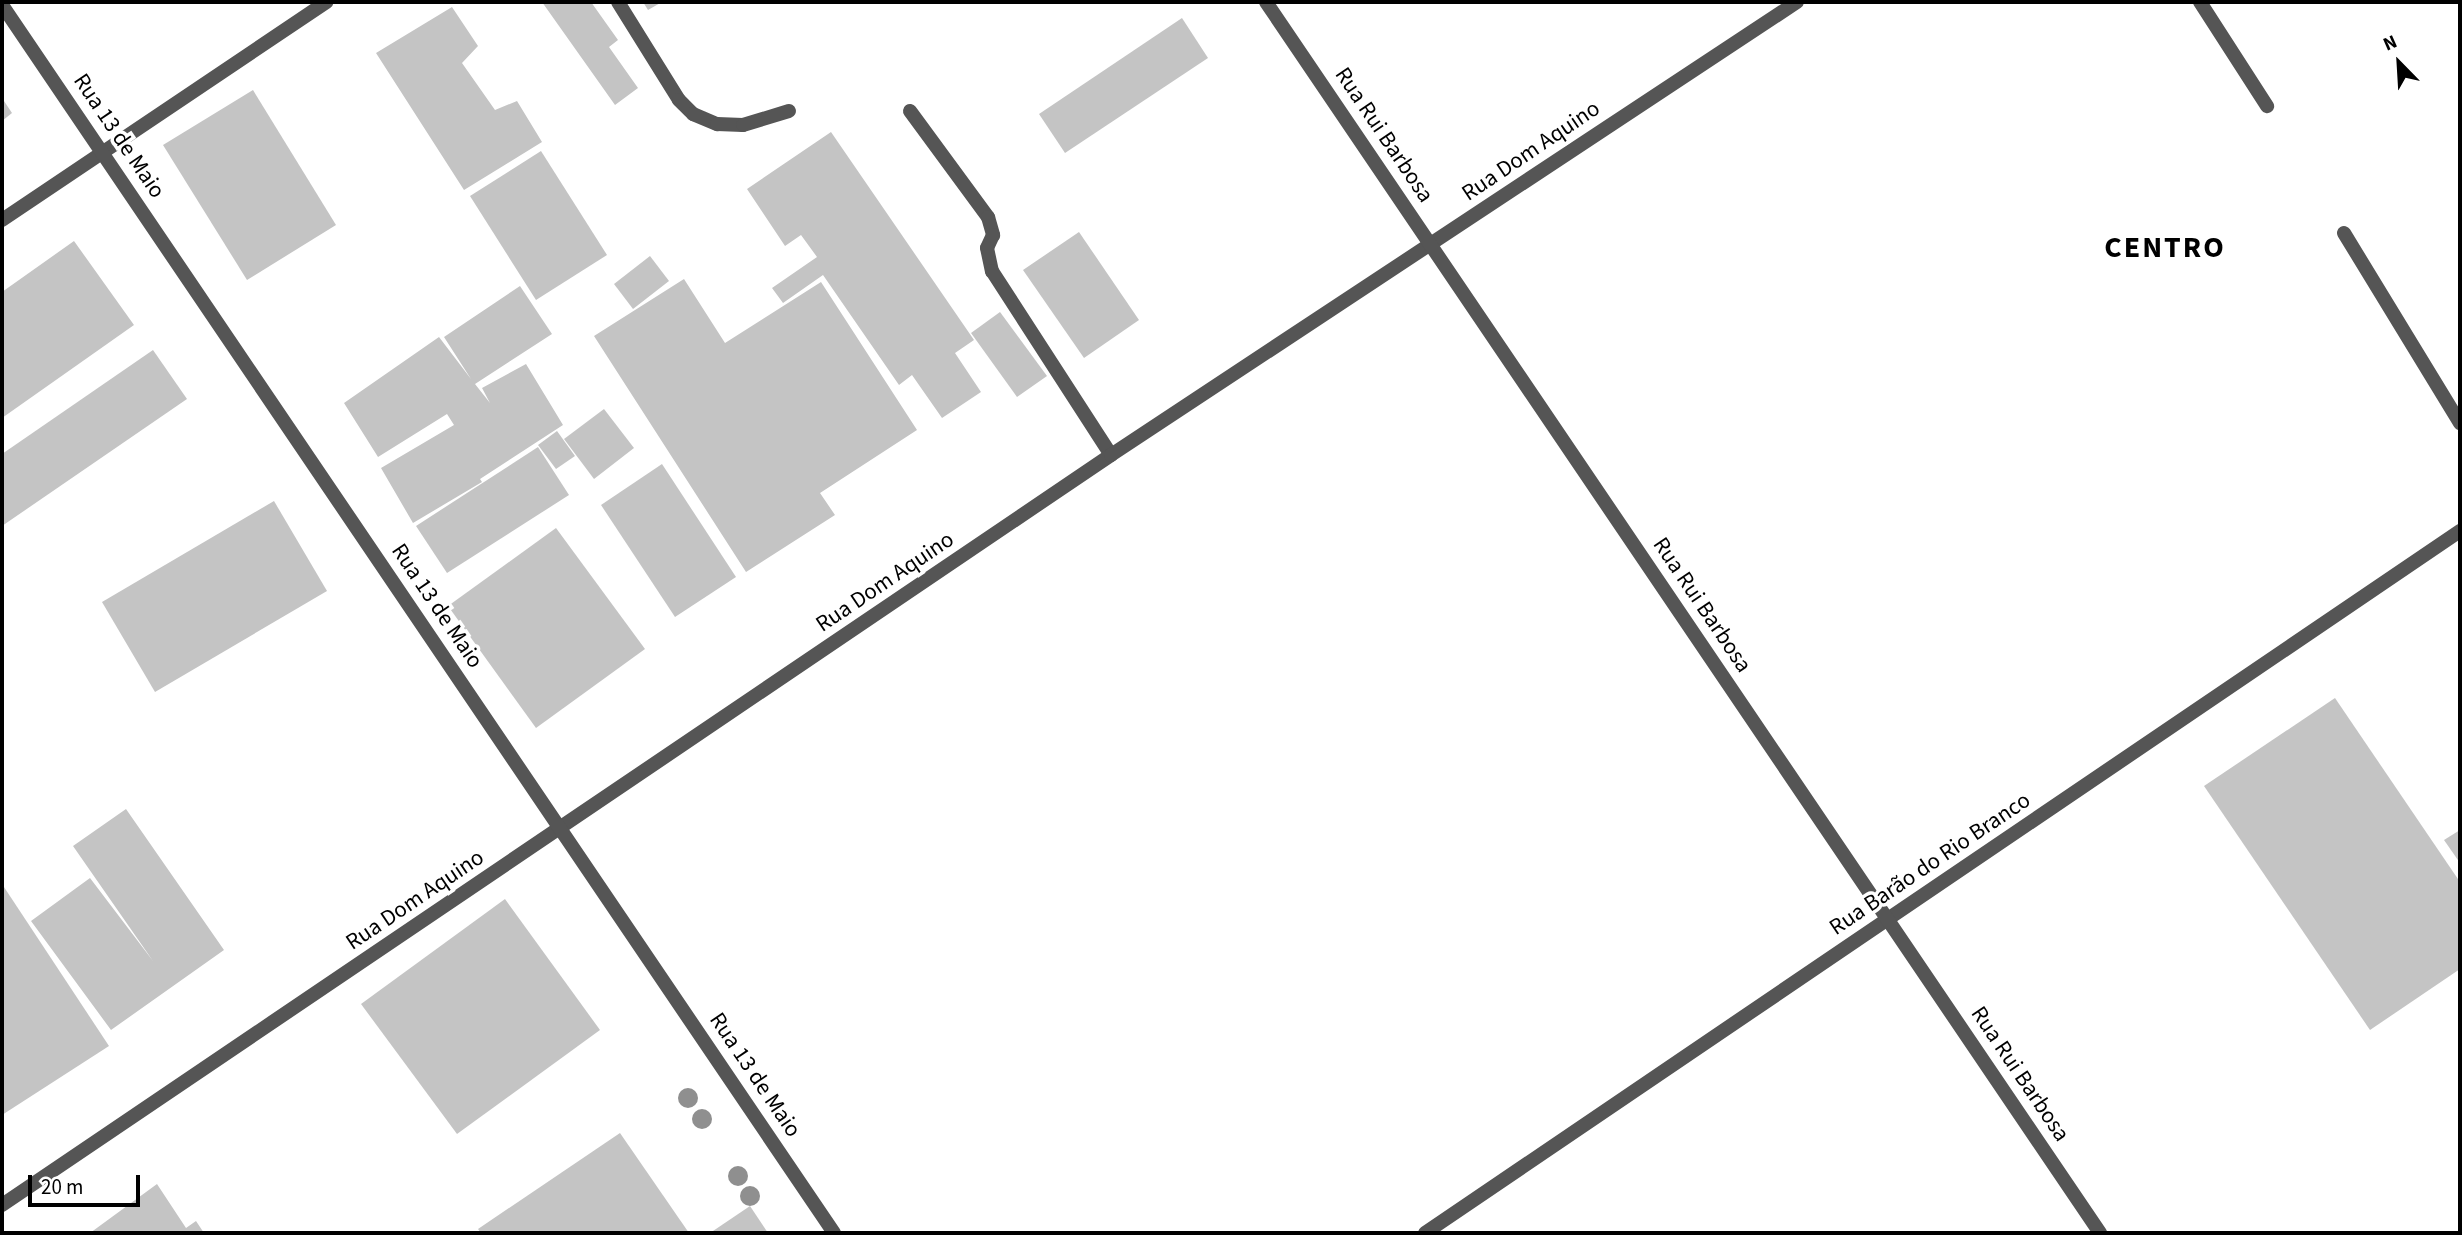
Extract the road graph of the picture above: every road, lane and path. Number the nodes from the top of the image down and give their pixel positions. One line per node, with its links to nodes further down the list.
1 (326, 2): 10 (street)
2 (618, 2): 8 (street)
3 (1266, 2): 13 (street, Rua Rui Barbosa)
4 (1797, 2): 13 (street, Rua Dom Aquino)
5 (2200, 2): 7 (street)
6 (2, 5): 10 (street, Rua 13 de Maio)
7 (2267, 107)
8 (789, 111)
9 (910, 111): 15 (street)
10 (103, 152): 11 (street); 17 (street, Rua 13 de Maio)
11 (2, 220)
12 (2344, 233): 14 (street)
13 (1430, 245): 15 (street, Rua Dom Aquino); 18 (street, Rua Rui Barbosa)
14 (2460, 423)
15 (1111, 455): 17 (street, Rua Dom Aquino)
16 (2460, 531): 18 (street, Rua Barão do Rio Branco)
17 (561, 829): 19 (street, Rua Dom Aquino); 20 (street, Rua 13 de Maio)
18 (1888, 920): 21 (street, Rua Barão do Rio Branco); 22 (street, Rua Rui Barbosa)
19 (2, 1205)
20 (834, 1233)
21 (1425, 1233)
22 (2100, 1233)

